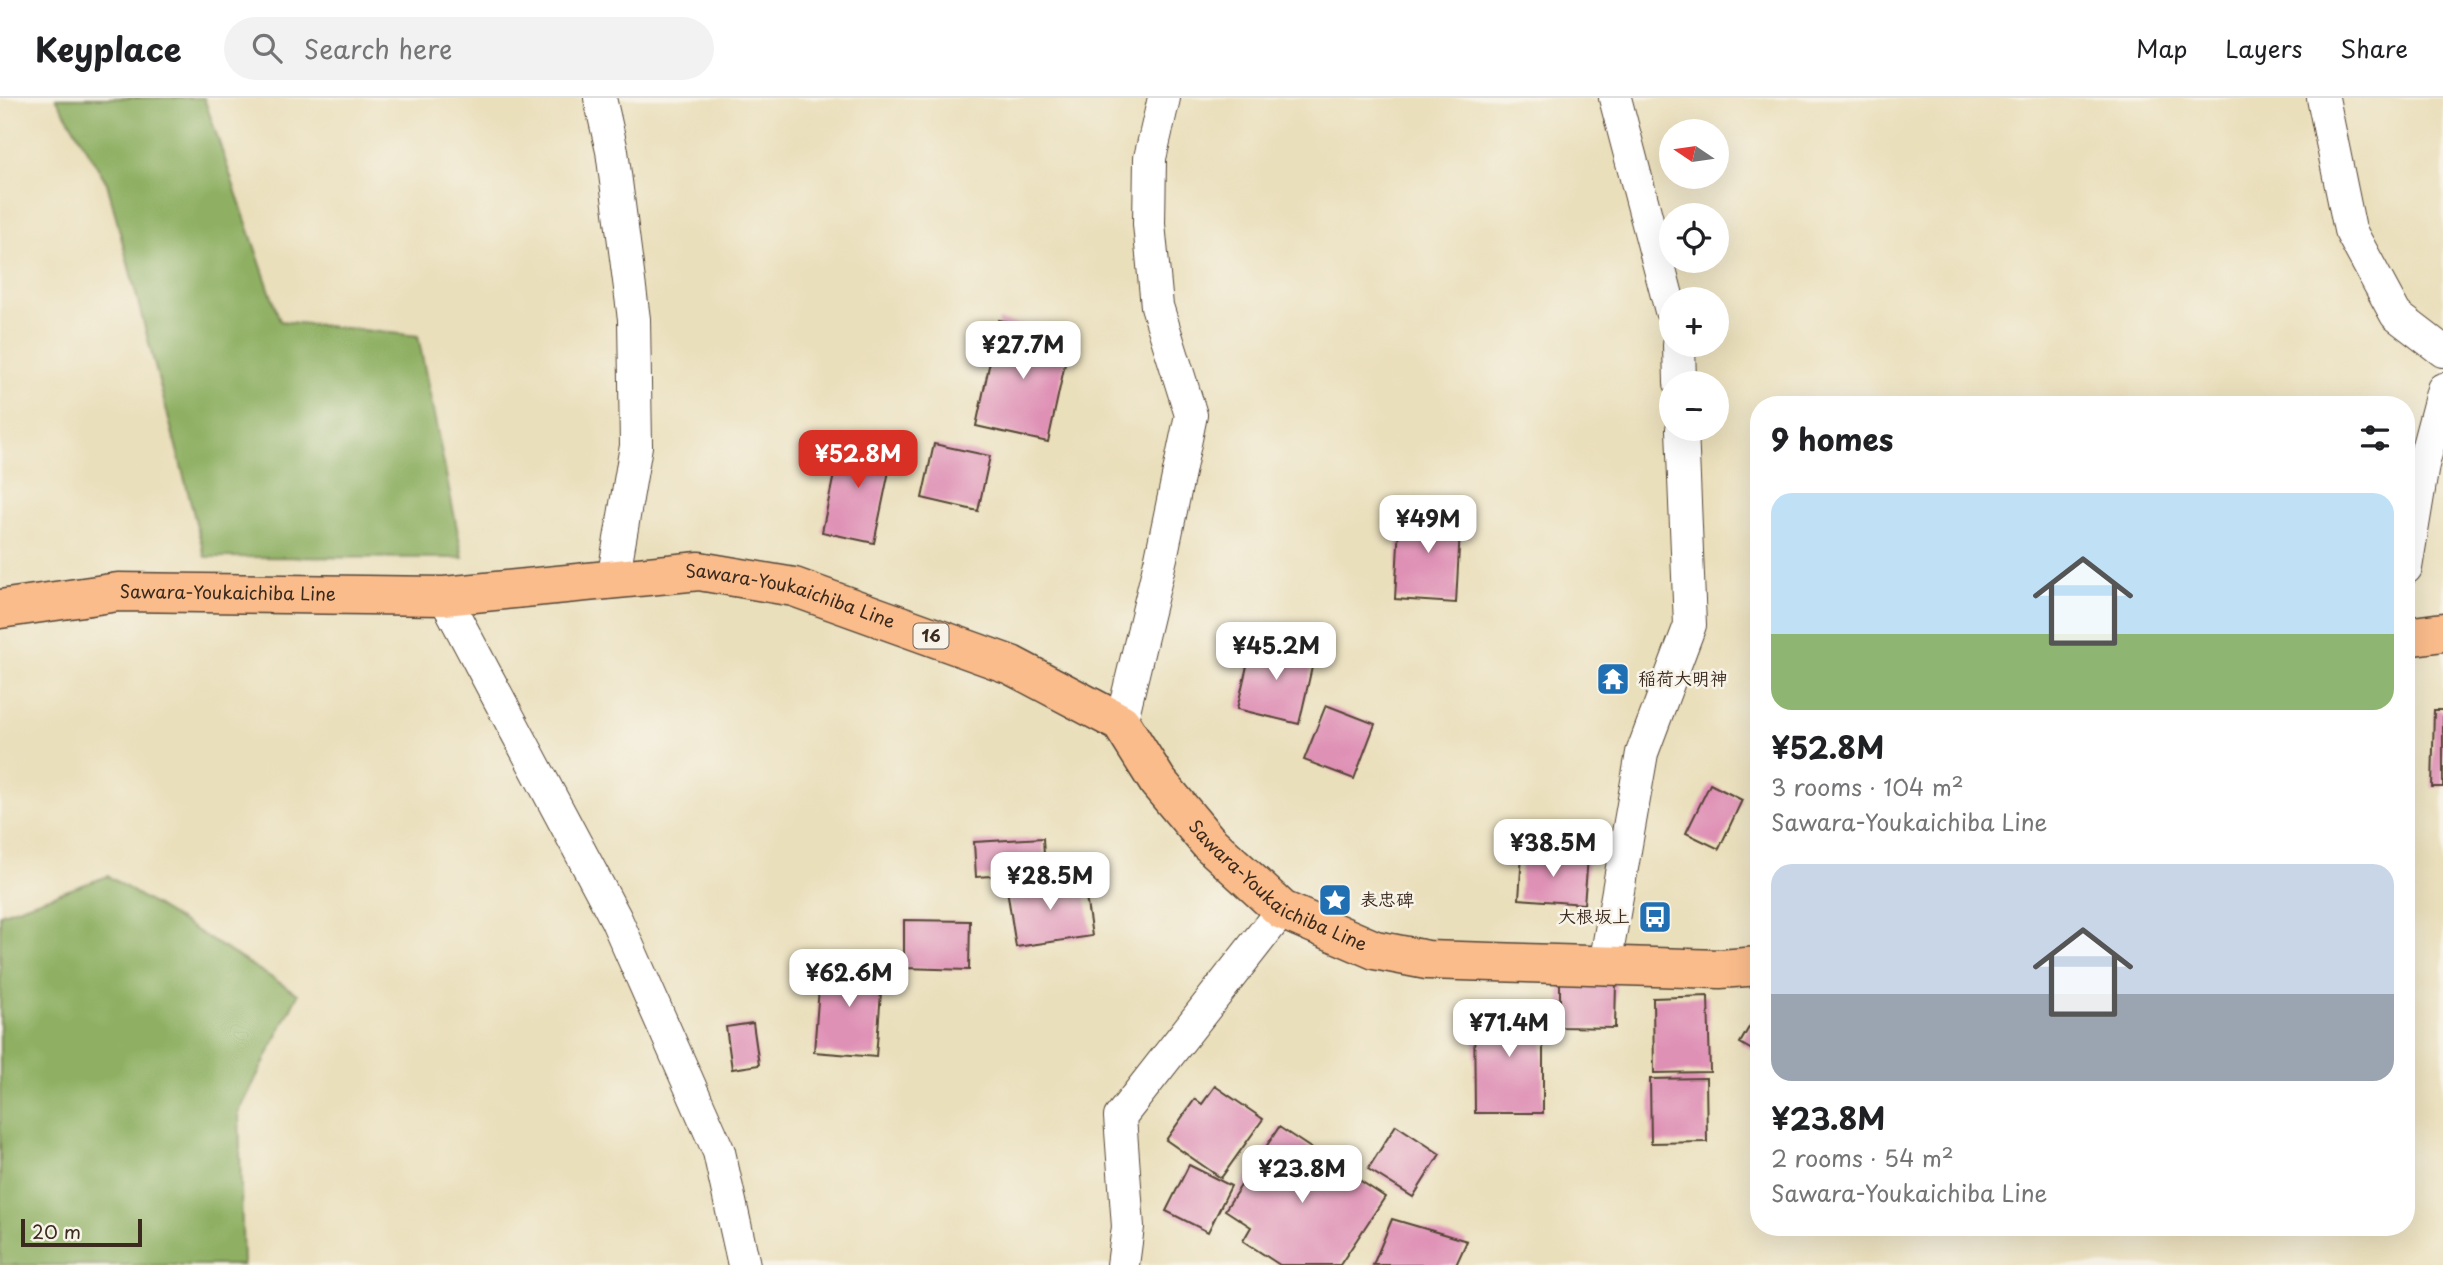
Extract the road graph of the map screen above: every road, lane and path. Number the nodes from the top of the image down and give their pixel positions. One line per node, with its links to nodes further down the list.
1 (600, 98): 10 (street)
2 (1164, 98): 15 (street)
3 (1615, 98): 5 (street)
4 (2323, 98): 6 (street)
5 (1665, 287)
6 (2443, 351)
7 (2443, 389): 9 (street)
8 (1682, 441): 17 (street)
9 (2415, 513)
10 (613, 580): 11 (main road, Sawara-Youkaichiba Line / 16); 15 (main road, Sawara-Youkaichiba Line / 16)
11 (444, 596): 12 (main road, Sawara-Youkaichiba Line / 16); 19 (street)
12 (0, 609)
13 (2443, 632): 14 (main road)
14 (2415, 636)
15 (1121, 723): 16 (main road, Sawara-Youkaichiba Line)
16 (1282, 910): 17 (main road, Sawara-Youkaichiba Line); 20 (street)
17 (1605, 965): 18 (main road, Sawara-Youkaichiba Line)
18 (1750, 967)
19 (744, 1265)
20 (1123, 1265)

